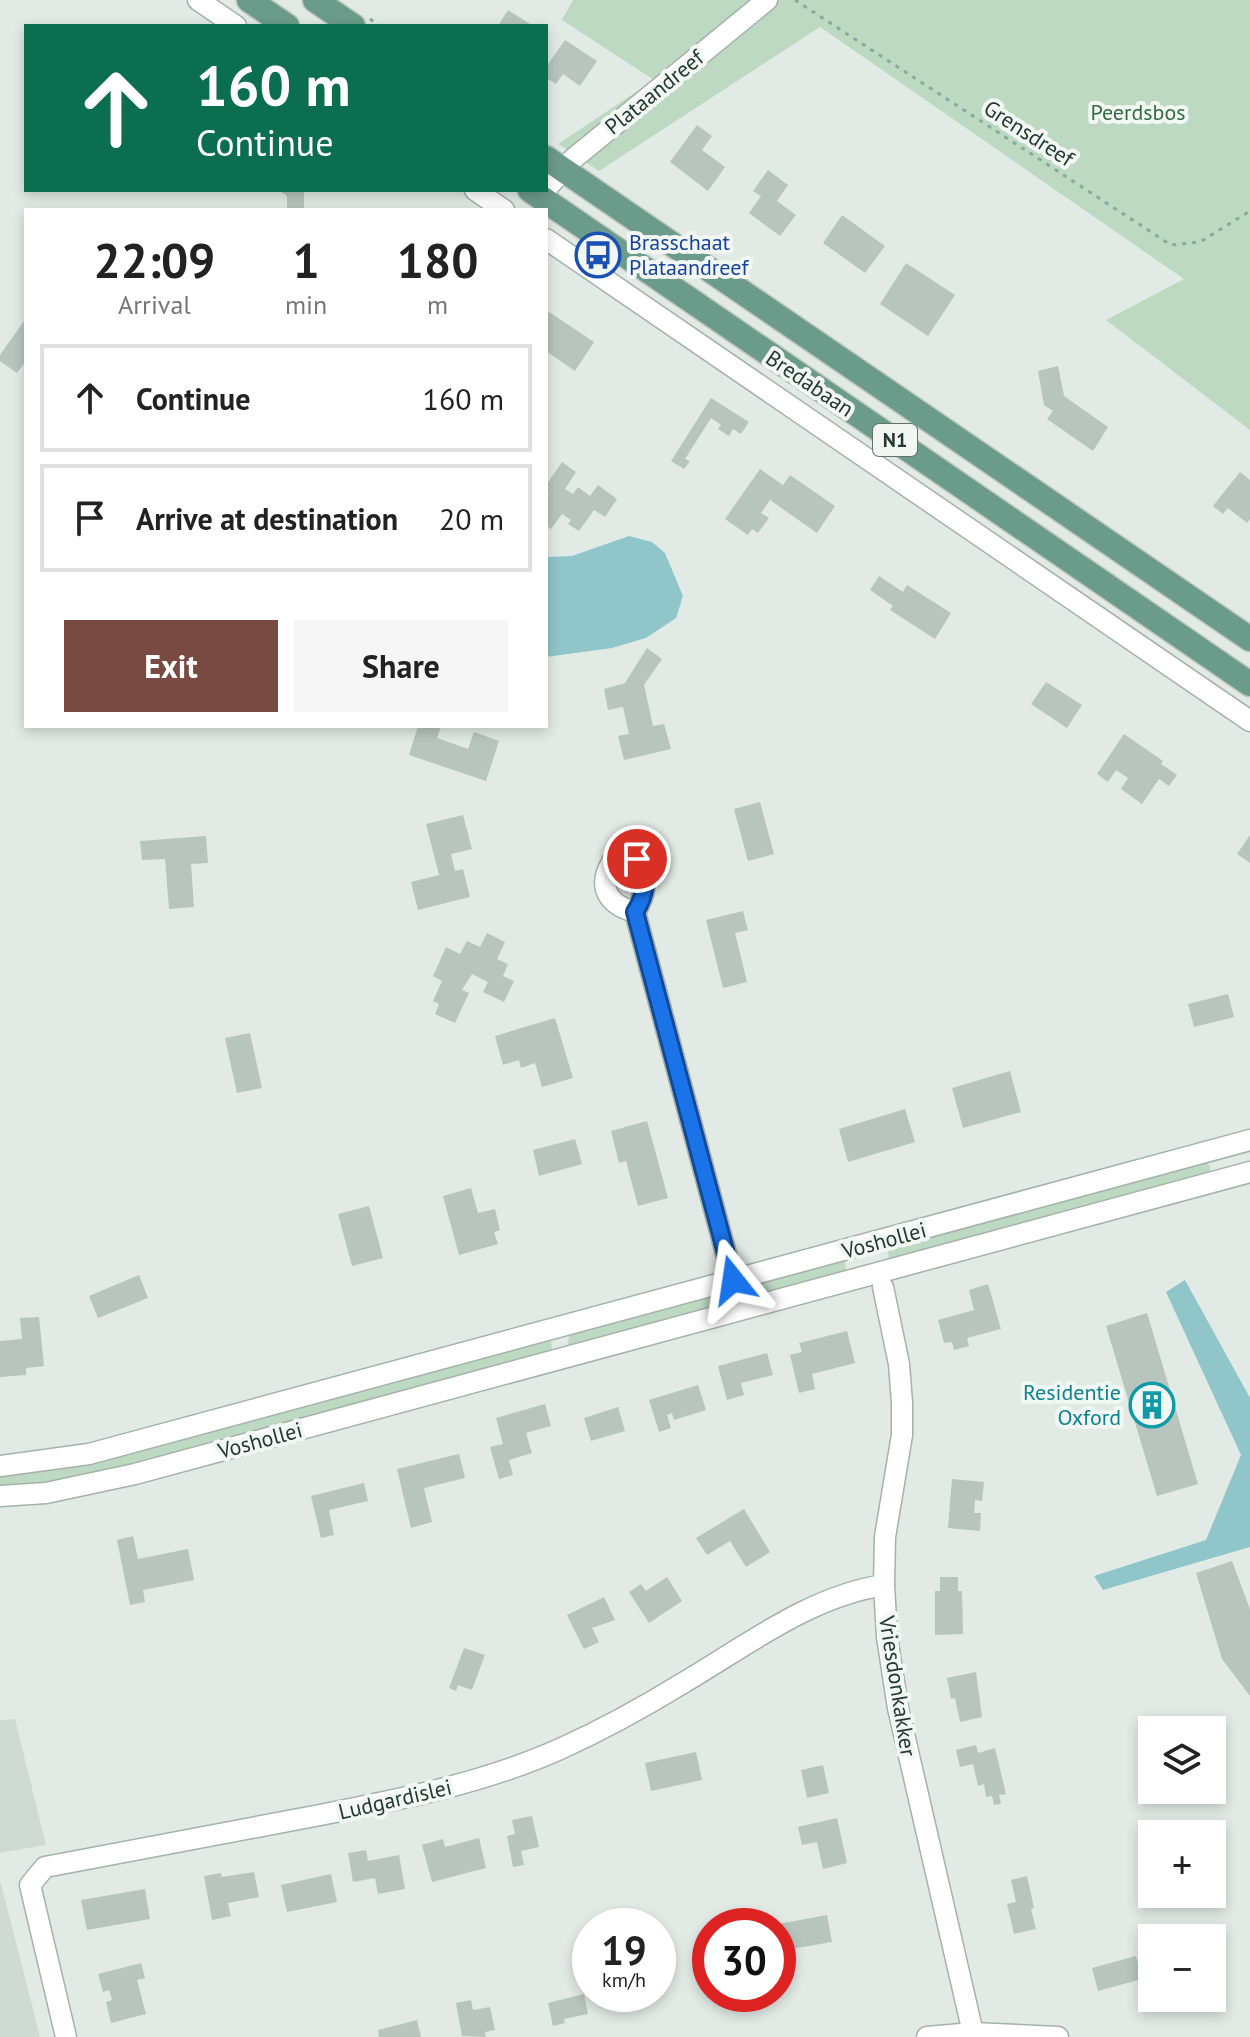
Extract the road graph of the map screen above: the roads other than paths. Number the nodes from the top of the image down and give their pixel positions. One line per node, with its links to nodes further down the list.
1 (198, 0): 5 (street)
2 (249, 0): 6 (main road)
3 (315, 0): 7 (main road)
4 (767, 0): 8 (street, Plataandreef)
5 (233, 24)
6 (284, 24)
7 (350, 24)
8 (554, 164): 13 (main road, Bredabaan / N1)
9 (478, 192): 11 (street)
10 (542, 192): 14 (main road, Bredabaan / N1)
11 (501, 208)
12 (548, 240): 15 (street)
13 (1250, 639)
14 (1250, 684)
15 (1250, 721)
16 (635, 912): 21 (street)
17 (1250, 1140): 18 (street, Voshollei)
18 (1212, 1150): 20 (street); 21 (street, Voshollei)
19 (1250, 1172): 20 (street, Voshollei)
20 (1220, 1180): 24 (street, Voshollei)
21 (733, 1280): 23 (street, Voshollei)
22 (883, 1287): 27 (street, Vriesdonkakker)
23 (555, 1329): 24 (street); 25 (street, Voshollei)
24 (563, 1358): 26 (street, Voshollei)
25 (0, 1466)
26 (0, 1496)
27 (884, 1585): 28 (street, Vriesdonkakker); 29 (street, Ludgardislei)
28 (973, 2033): 30 (street); 31 (street)
29 (66, 2037)
30 (927, 2037)
31 (1058, 2037)

